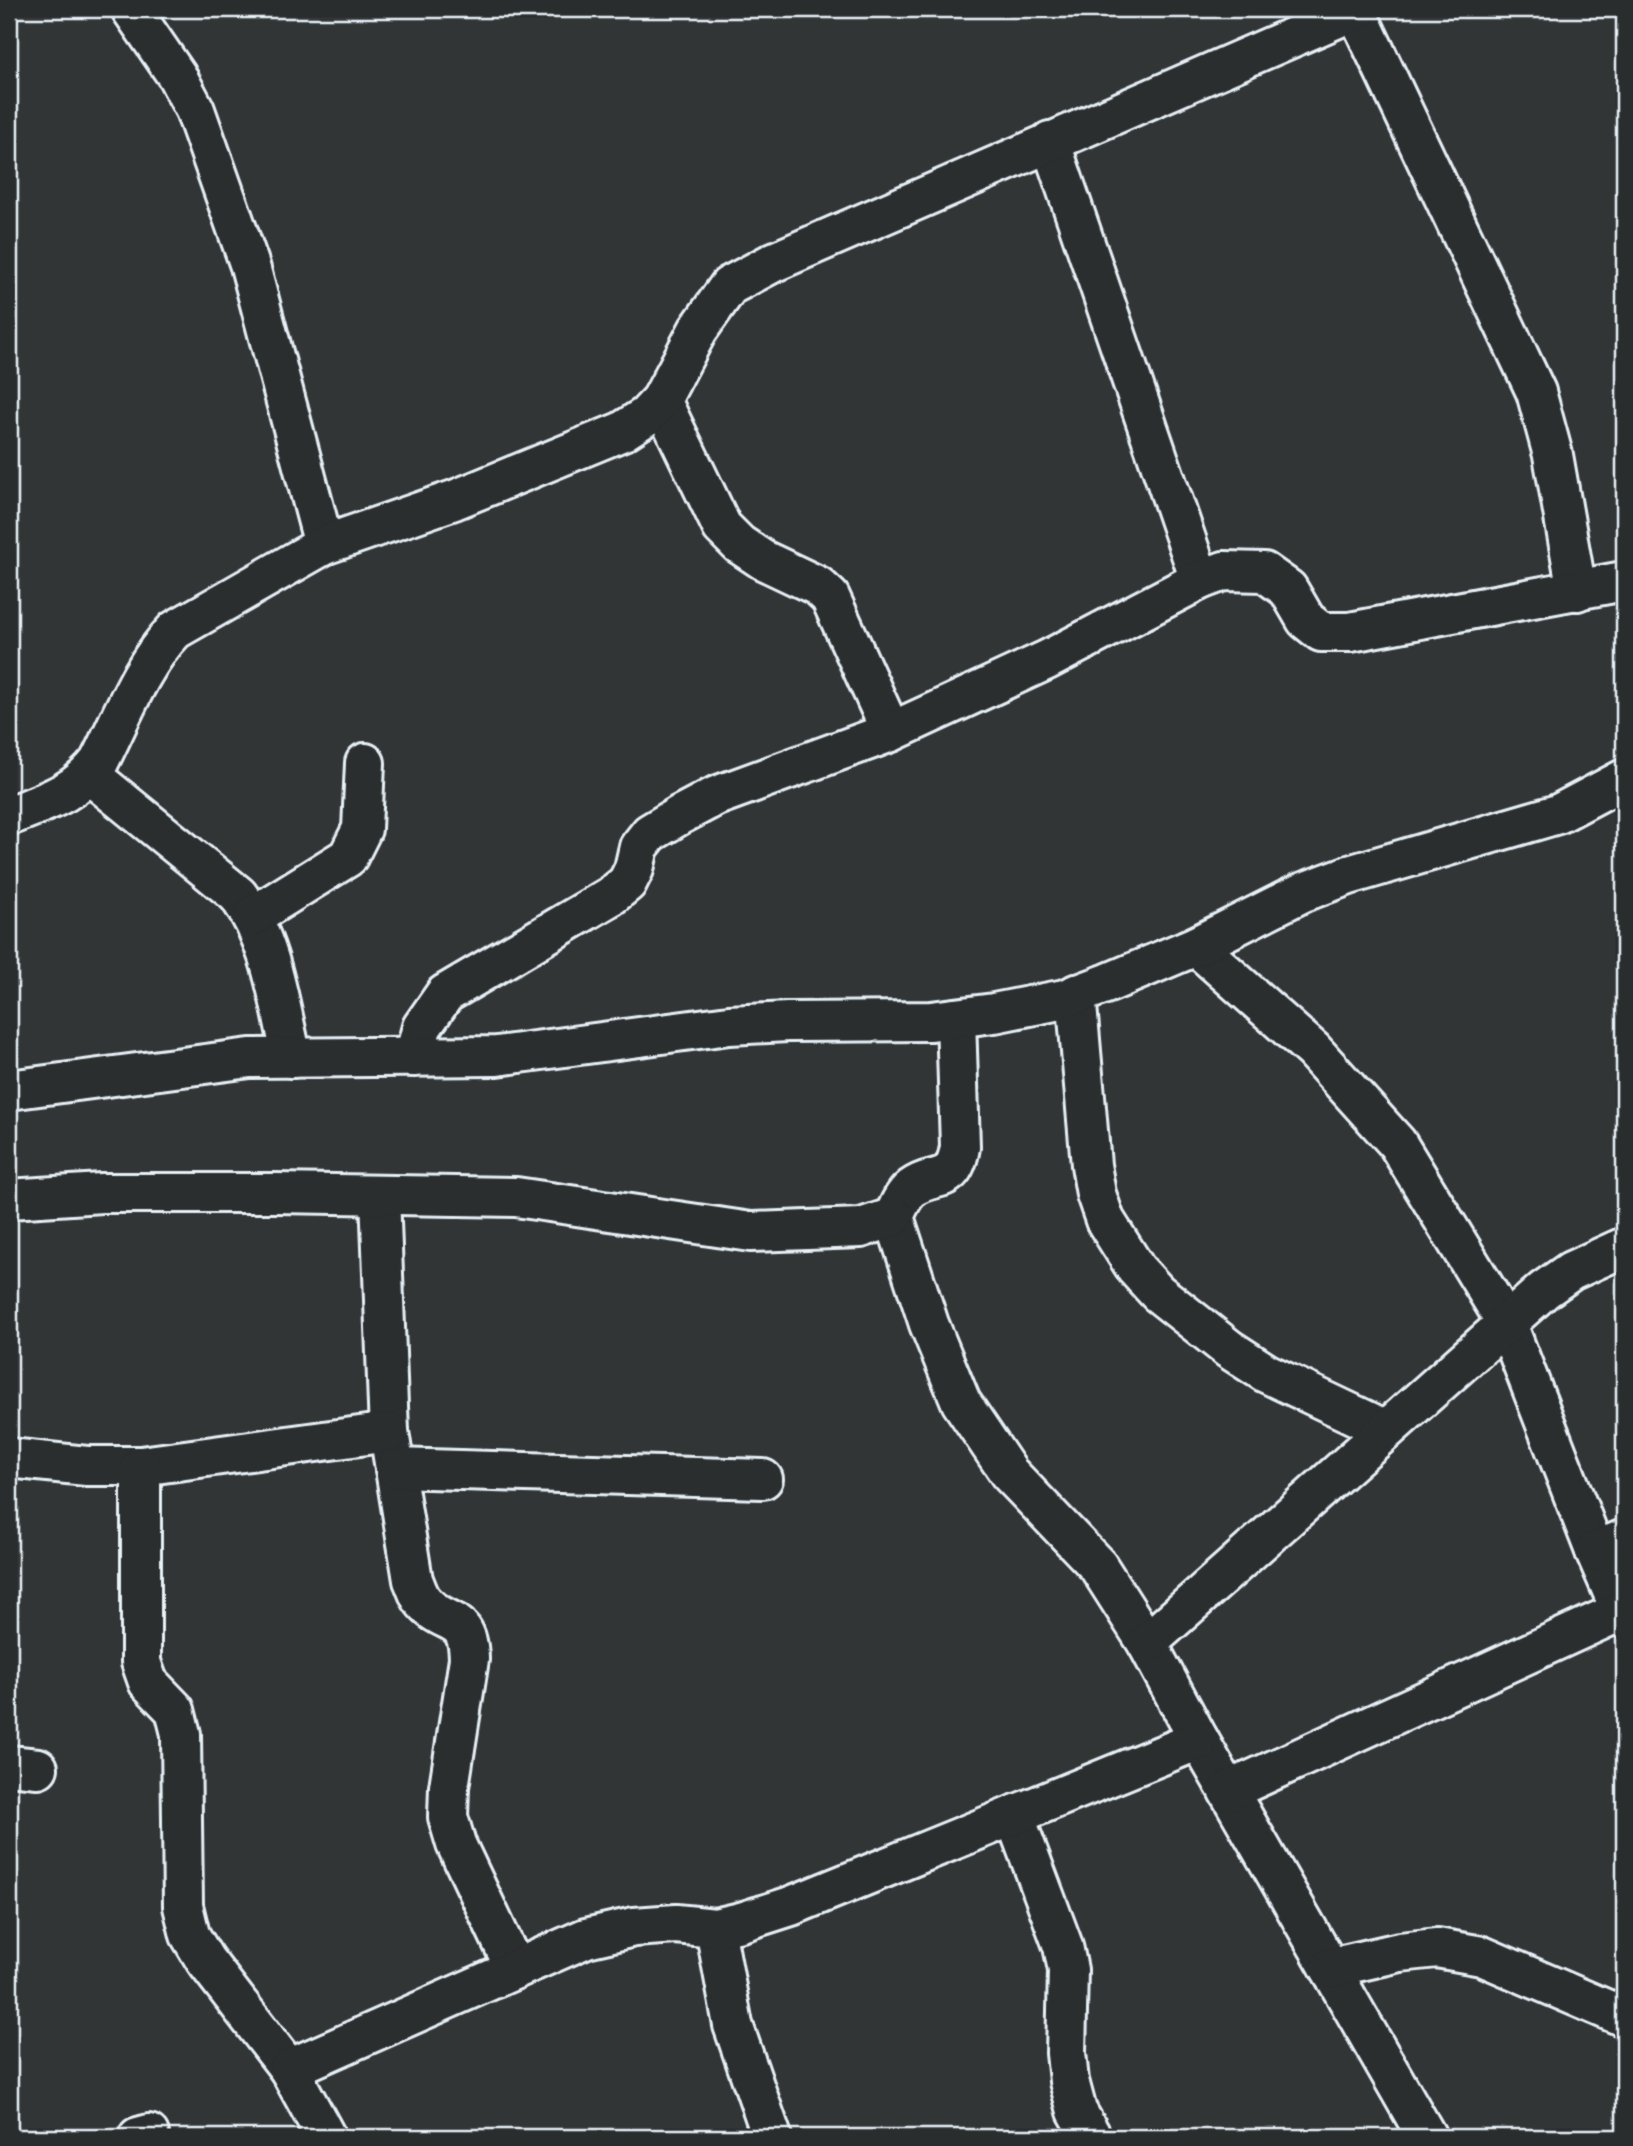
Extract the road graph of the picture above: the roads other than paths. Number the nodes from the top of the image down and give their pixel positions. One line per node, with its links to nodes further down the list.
1 (131, 9): 5 (street)
2 (1356, 9): 3 (street); 8 (street)
3 (1050, 141): 4 (street); 6 (street)
4 (661, 400): 5 (street); 9 (street)
5 (324, 545): 11 (street)
6 (1200, 580): 8 (street); 9 (street)
7 (1624, 581): 8 (street)
8 (1577, 591)
9 (891, 732): 18 (street)
10 (365, 763): 14 (street)
11 (89, 774): 13 (street); 14 (street)
12 (1624, 779): 15 (street)
13 (9, 816)
14 (253, 916): 19 (street)
15 (1196, 946): 16 (street); 25 (street)
16 (1076, 994): 17 (street); 26 (street)
17 (956, 1018): 18 (street); 23 (street)
18 (414, 1057): 19 (street)
19 (292, 1058): 20 (street)
20 (9, 1090)
21 (380, 1195): 22 (street); 23 (street); 27 (street)
22 (9, 1199)
23 (894, 1217): 33 (street)
24 (1624, 1247): 25 (street)
25 (1507, 1324): 26 (street); 31 (street)
26 (1386, 1430): 33 (street)
27 (392, 1450): 29 (street); 30 (street); 39 (street)
28 (9, 1458): 29 (street)
29 (141, 1466): 41 (street)
30 (763, 1479)
31 (1609, 1545): 32 (street)
32 (1623, 1614): 35 (street)
33 (1147, 1643): 34 (street)
34 (1199, 1740): 35 (street); 36 (street)
35 (1228, 1791): 38 (street)
36 (1014, 1815): 37 (street); 44 (street)
37 (715, 1927): 39 (street); 43 (street)
38 (1330, 1968): 40 (street); 45 (street)
39 (515, 1969): 41 (street)
40 (1624, 2017)
41 (289, 2069): 42 (street)
42 (326, 2137)
43 (772, 2137)
44 (1092, 2137)
45 (1427, 2137)

